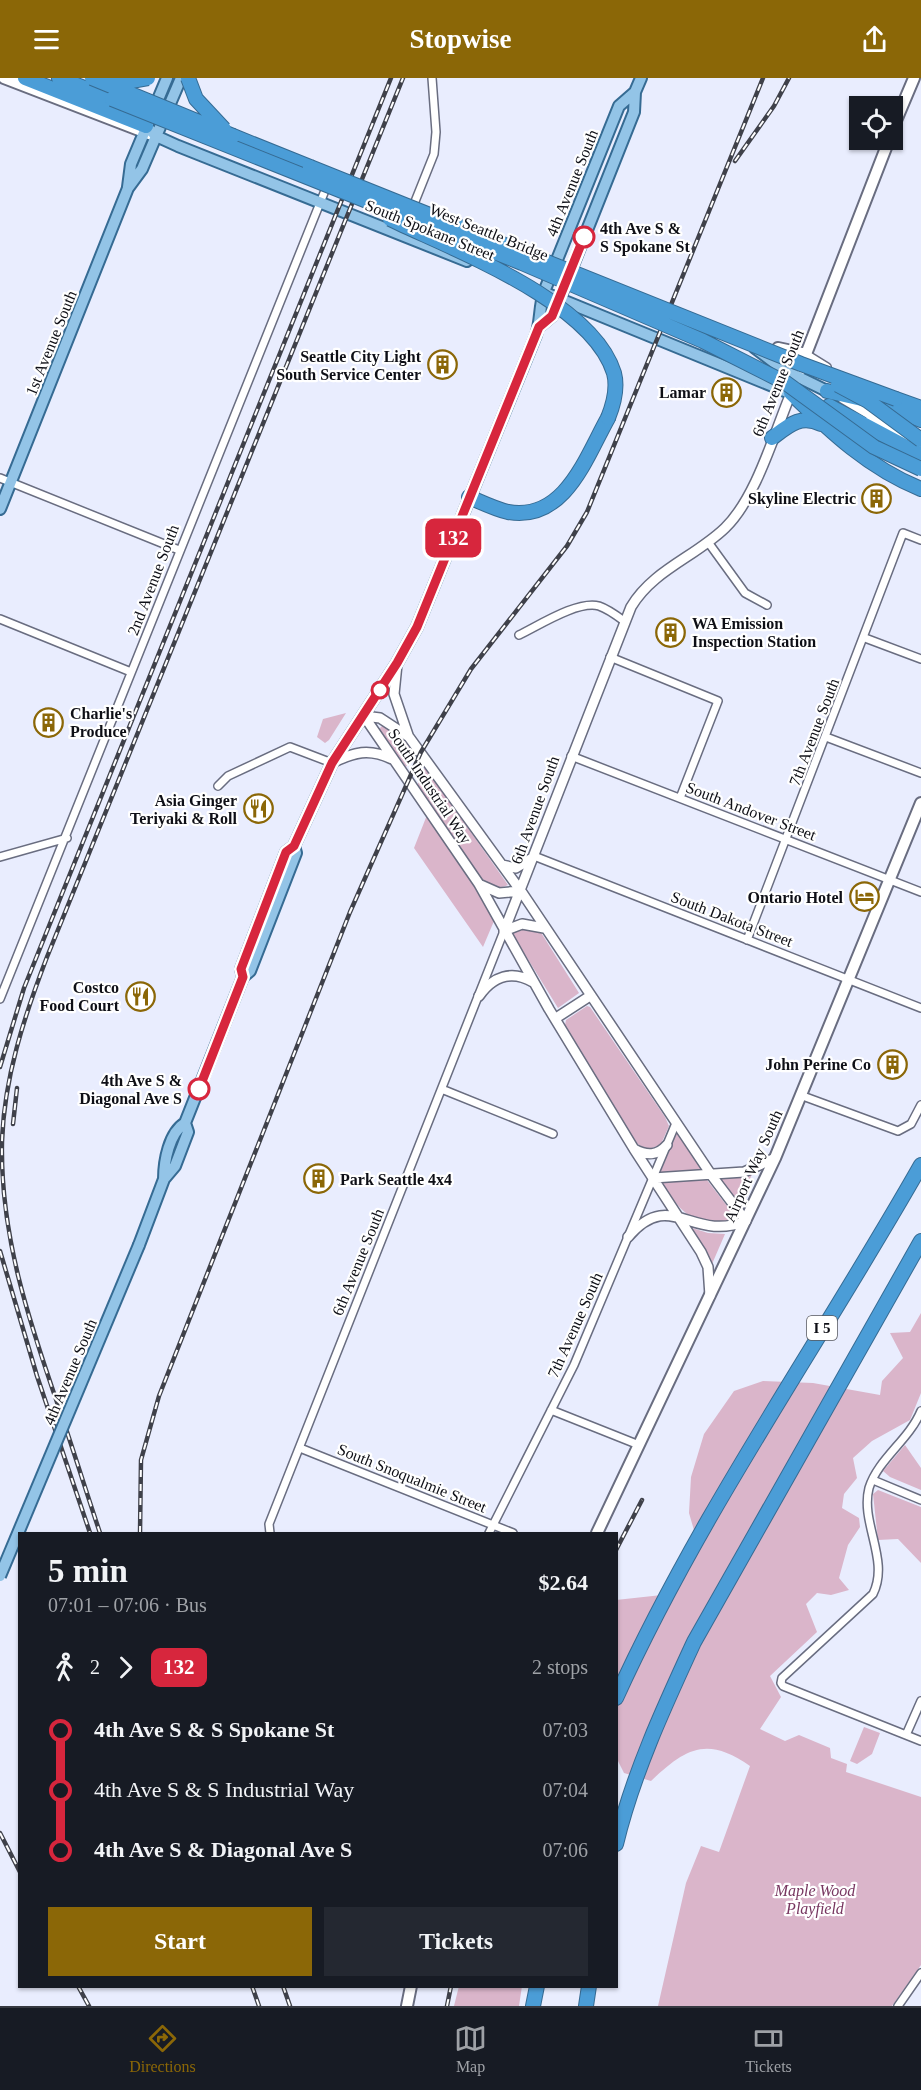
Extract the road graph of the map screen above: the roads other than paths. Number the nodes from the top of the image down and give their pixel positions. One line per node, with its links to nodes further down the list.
1 (4, 78): 17 (main road, South Spokane Street)
2 (25, 78): 17 (highway)
3 (59, 78): 20 (highway, West Seattle Bridge, bridge)
4 (94, 78): 6 (highway, bridge); 18 (highway, West Seattle Bridge, bridge)
5 (107, 78): 14 (main road, South Spokane Street)
6 (148, 78)
7 (167, 78): 14 (main road, 1st Avenue South)
8 (181, 78): 15 (main road, 1st Avenue South)
9 (188, 78): 18 (highway, bridge)
10 (432, 78): 24 (street)
11 (640, 78): 13 (main road, 4th Avenue South)
12 (914, 78): 16 (main road)
13 (635, 92): 27 (main road, 4th Avenue South); 28 (main road, 4th Avenue South)
14 (158, 99): 15 (main road, South Spokane Street); 17 (main road, 1st Avenue South)
15 (170, 104): 17 (main road, 1st Avenue South); 21 (main road, South Spokane Street)
16 (903, 104)
17 (148, 132): 23 (main road, South Spokane Street); 53 (main road, 1st Avenue South)
18 (233, 136): 35 (highway, West Seattle Bridge, bridge)
19 (885, 150): 35 (main road, 6th Avenue South)
20 (260, 160): 36 (highway, West Seattle Bridge, bridge); 55 (highway, bridge)
21 (333, 171): 22 (main road, South Spokane Street); 23 (street, 2nd Avenue South)
22 (388, 193): 24 (main road, South Spokane Street); 25 (main road)
23 (320, 202): 25 (main road, South Spokane Street); 59 (street, 2nd Avenue South)
24 (414, 204): 26 (main road); 27 (main road, South Spokane Street)
25 (376, 225): 26 (main road, South Spokane Street)
26 (401, 235): 29 (main road, South Spokane Street)
27 (556, 262): 28 (main road, South Spokane Street); 29 (main road, 4th Avenue South)
28 (572, 269): 30 (main road, 4th Avenue South); 32 (main road, South Spokane Street)
29 (544, 292): 30 (main road, South Spokane Street); 31 (main road, 4th Avenue South)
30 (560, 298): 31 (main road, 4th Avenue South); 34 (main road, South Spokane Street)
31 (539, 327): 55 (main road, 4th Avenue South)
32 (717, 327): 33 (main road, South Spokane Street); 34 (main road)
33 (739, 336): 35 (main road, South Spokane Street); 37 (main road, South Spokane Street)
34 (701, 357): 39 (main road, South Spokane Street)
35 (804, 359): 37 (main road, 6th Avenue South); 40 (highway, West Seattle Bridge, bridge); 42 (street, South Spokane Street); 48 (highway, bridge)
36 (766, 373): 50 (highway, West Seattle Bridge, bridge); 52 (highway, bridge)
37 (797, 378): 38 (main road, South Spokane Street); 39 (main road, 6th Avenue South)
38 (827, 391): 40 (highway); 46 (main road, South Spokane Street)
39 (791, 393): 41 (main road, South Spokane Street); 44 (highway); 47 (street, 6th Avenue South)
40 (890, 402): 42 (highway); 43 (highway); 45 (highway)
41 (829, 406): 46 (main road, South Spokane Street); 49 (highway)
42 (921, 406)
43 (921, 420)
44 (825, 426): 47 (highway); 54 (highway)
45 (921, 429)
46 (893, 431): 48 (main road, South Spokane Street)
47 (772, 438): 58 (street, 6th Avenue South)
48 (921, 442)
49 (921, 455)
50 (921, 469)
51 (0, 478): 53 (street)
52 (921, 478)
53 (11, 482): 56 (main road, 1st Avenue South); 59 (street)
54 (921, 489)
55 (469, 497): 67 (main road, 4th Avenue South)
56 (0, 509)
57 (921, 540): 64 (street, 7th Avenue South)
58 (708, 542): 60 (street); 62 (street, 6th Avenue South)
59 (179, 550): 68 (street, 2nd Avenue South)
60 (767, 605)
61 (0, 619): 68 (street)
62 (624, 621): 63 (street); 65 (street, 6th Avenue South)
63 (519, 635)
64 (865, 638): 66 (street); 71 (street, 7th Avenue South)
65 (610, 657): 72 (street, 6th Avenue South); 77 (street)
66 (921, 659)
67 (397, 663): 69 (main road, 4th Avenue South); 70 (street)
68 (131, 672): 79 (street, 2nd Avenue South)
69 (364, 716): 70 (street, South Industrial Way); 73 (street, South Industrial Way); 74 (main road, 4th Avenue South)
70 (409, 737): 84 (street, South Industrial Way)
71 (826, 737): 75 (street); 80 (street, 7th Avenue South)
72 (571, 756): 77 (street, South Andover Street); 82 (street, 6th Avenue South)
73 (394, 760): 74 (street); 87 (street, South Industrial Way)
74 (332, 763): 76 (street); 81 (main road, 4th Avenue South)
75 (921, 772)
76 (218, 786)
77 (680, 798): 80 (street, South Andover Street)
78 (921, 803): 86 (main road, Airport Way South)
79 (67, 838): 83 (street); 99 (street, 2nd Avenue South)
80 (786, 839): 86 (street, South Andover Street); 93 (street, 7th Avenue South)
81 (294, 846): 85 (main road, 4th Avenue South); 90 (main road, 4th Avenue South)
82 (534, 856): 84 (street); 88 (street, 6th Avenue South); 93 (street, South Dakota Street)
83 (0, 857)
84 (501, 864): 88 (street, South Industrial Way)
85 (279, 873): 90 (main road); 94 (main road, 4th Avenue South)
86 (890, 880): 89 (street, South Andover Street); 95 (main road, Airport Way South)
87 (478, 884): 88 (street); 92 (street, South Industrial Way)
88 (520, 891): 91 (street, South Industrial Way); 92 (street, 6th Avenue South)
89 (921, 892)
90 (272, 917): 94 (main road, 4th Avenue South)
91 (544, 928): 92 (street); 98 (street, South Industrial Way)
92 (504, 931): 96 (street, South Industrial Way); 97 (street, 6th Avenue South)
93 (747, 940): 95 (street, South Dakota Street)
94 (243, 977): 125 (main road, 4th Avenue South, bridge)
95 (848, 980): 100 (street, South Dakota Street); 103 (main road, Airport Way South)
96 (535, 983): 97 (street); 101 (street, South Industrial Way)
97 (480, 996): 102 (street, 6th Avenue South)
98 (590, 996): 101 (street); 105 (street, South Industrial Way)
99 (0, 999)
100 (921, 1008)
101 (556, 1018): 108 (street, South Industrial Way)
102 (444, 1090): 106 (street); 121 (street, 6th Avenue South)
103 (800, 1095): 104 (street); 109 (main road, Airport Way South)
104 (921, 1105)
105 (676, 1124): 107 (street, 7th Avenue South); 111 (street, South Industrial Way)
106 (553, 1134)
107 (668, 1145): 108 (street); 112 (street, 7th Avenue South)
108 (634, 1149): 112 (street, South Industrial Way)
109 (775, 1158): 111 (street); 114 (main road, Airport Way South)
110 (919, 1167): 132 (highway, I 5)
111 (712, 1176): 112 (street); 114 (street, South Industrial Way)
112 (653, 1178): 113 (street, South Industrial Way); 115 (street, 7th Avenue South)
113 (679, 1218): 114 (street); 115 (street); 117 (street, South Industrial Way)
114 (746, 1221): 117 (main road, Airport Way South)
115 (628, 1238): 118 (street, 7th Avenue South)
116 (921, 1241): 136 (highway, I 5)
117 (710, 1296): 120 (main road, Airport Way South)
118 (551, 1410): 120 (street); 124 (street, 7th Avenue South)
119 (921, 1411): 122 (street)
120 (639, 1444): 129 (main road, Airport Way South)
121 (300, 1448): 124 (street, South Snoqualmie Street); 126 (street, 6th Avenue South)
122 (873, 1480): 123 (street); 134 (street)
123 (921, 1500)
124 (493, 1525): 127 (street, 7th Avenue South); 128 (street, South Snoqualmie Street)
125 (19, 1532)
126 (270, 1532)
127 (490, 1532)
128 (510, 1532)
129 (597, 1532)
130 (18, 1533): 131 (main road, 4th Avenue South, bridge)
131 (0, 1576)
132 (618, 1694)
133 (921, 1701): 134 (street)
134 (906, 1735): 135 (street)
135 (921, 1741)
136 (618, 1838)
137 (921, 1973): 144 (street)
138 (411, 1988): 141 (main road)
139 (538, 1988): 142 (highway)
140 (589, 1988): 143 (highway)
141 (407, 2006)
142 (535, 2006)
143 (586, 2006)
144 (898, 2006)

